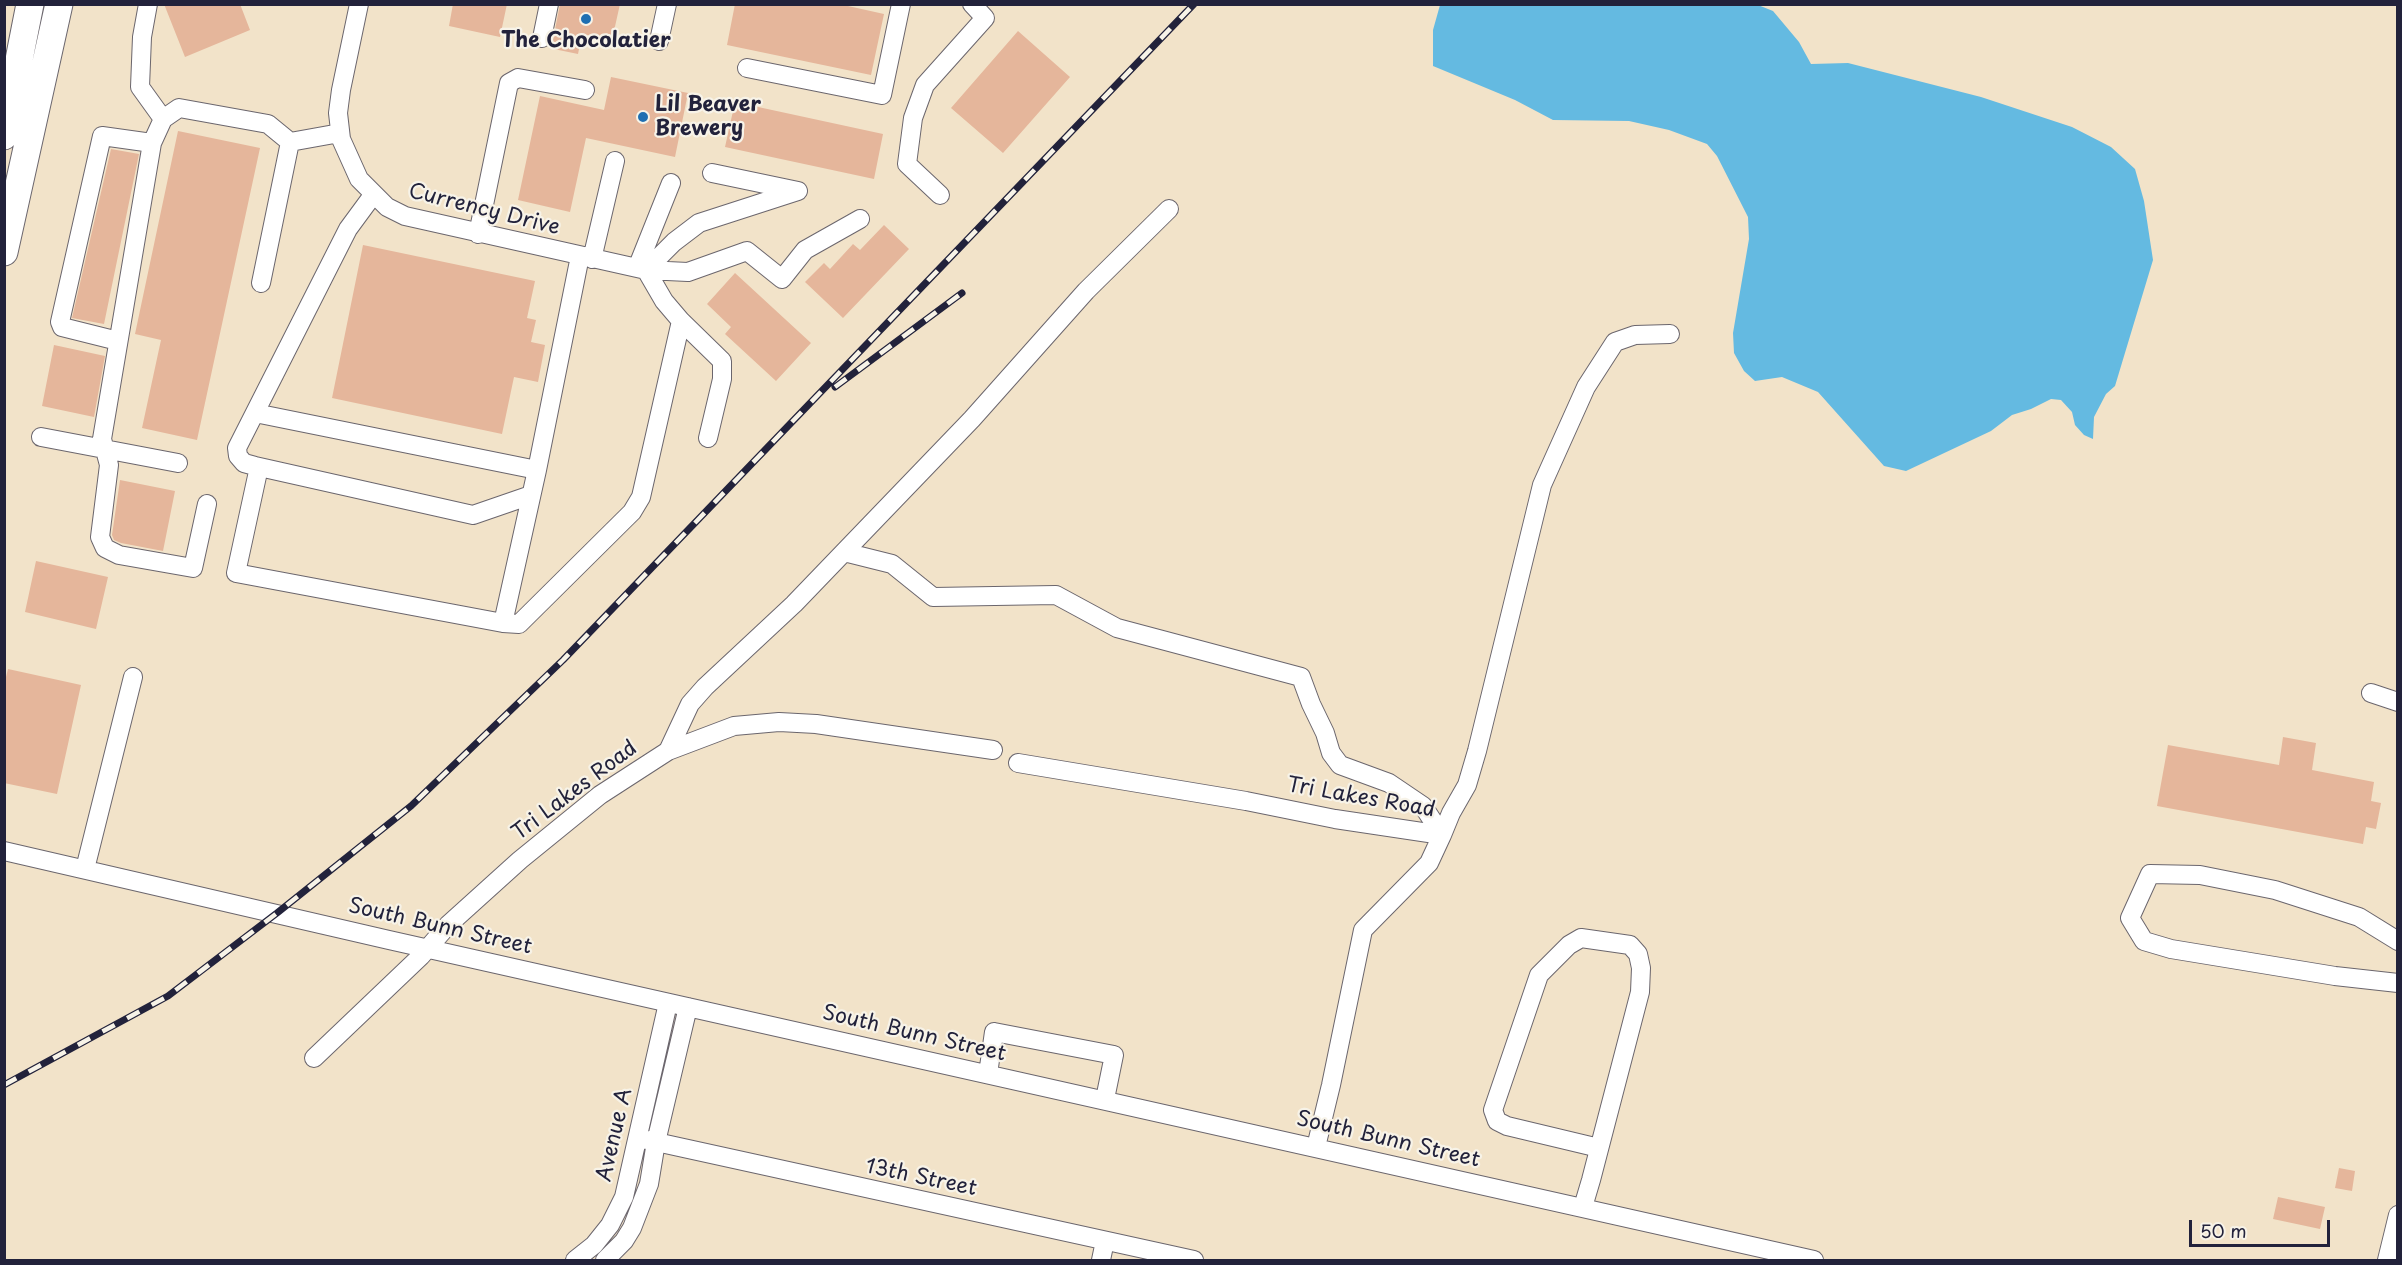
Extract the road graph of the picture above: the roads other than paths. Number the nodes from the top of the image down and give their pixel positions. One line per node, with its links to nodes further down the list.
1 (30, 4): 15 (highway)
2 (59, 4): 26 (highway)
3 (148, 4): 13 (street)
4 (359, 4): 14 (street, Currency Drive)
5 (549, 4): 9 (street)
6 (667, 4): 10 (street)
7 (901, 4): 11 (street)
8 (972, 4): 22 (street)
9 (542, 38)
10 (659, 41)
11 (747, 68)
12 (585, 90): 25 (street)
13 (163, 119): 16 (street); 17 (street)
14 (340, 133): 16 (street); 21 (street, Currency Drive)
15 (4, 136)
16 (290, 142): 29 (street)
17 (152, 143): 32 (street); 32 (street)
18 (615, 161): 27 (street)
19 (712, 173): 28 (street)
20 (670, 183): 28 (street)
21 (373, 195): 25 (street, Currency Drive); 33 (street)
22 (940, 195)
23 (1169, 209): 42 (street)
24 (860, 219): 28 (street, Currency Drive)
25 (478, 234): 27 (street, Currency Drive)
26 (4, 252)
27 (586, 257): 28 (street, Currency Drive); 39 (street)
28 (642, 269): 30 (street)
29 (261, 283)
30 (681, 321): 35 (street); 43 (street)
31 (1670, 334): 50 (street, Tri Lakes Road)
32 (118, 341): 36 (street)
33 (255, 413): 38 (street); 39 (street)
34 (41, 437): 36 (street)
35 (708, 438)
36 (105, 448): 37 (street); 41 (street)
37 (178, 463)
38 (260, 467): 40 (street); 43 (street)
39 (537, 470): 40 (street)
40 (531, 495): 43 (street)
41 (207, 504)
42 (844, 552): 48 (street); 50 (street)
43 (502, 623)
44 (134, 677): 52 (street)
45 (2371, 693): 46 (street)
46 (2397, 702)
47 (993, 750): 48 (street, Tri Lakes Road)
48 (668, 751): 54 (street, Tri Lakes Road)
49 (1018, 763): 50 (street, Tri Lakes Road)
50 (1442, 835): 62 (street)
51 (4, 851): 52 (street, South Bunn Street)
52 (85, 869): 54 (street, South Bunn Street)
53 (2397, 941): 55 (street)
54 (427, 948): 56 (street, South Bunn Street); 58 (street, Tri Lakes Road)
55 (2397, 983)
56 (668, 1003): 57 (street, South Bunn Street); 61 (street, Avenue A)
57 (688, 1007): 59 (street, South Bunn Street); 61 (street, Avenue A)
58 (314, 1058)
59 (988, 1074): 60 (street, South Bunn Street); 60 (street)
60 (1105, 1099): 62 (street, South Bunn Street)
61 (647, 1140): 66 (street, 13th Street); 67 (street, Avenue A); 68 (street, Avenue A)
62 (1316, 1147): 64 (street, South Bunn Street)
63 (1599, 1148): 63 (street); 64 (street)
64 (1583, 1207): 71 (street, South Bunn Street)
65 (2397, 1215): 72 (street)
66 (1105, 1241): 69 (street); 70 (street, 13th Street)
67 (575, 1260)
68 (605, 1260)
69 (1101, 1260)
70 (1194, 1260)
71 (1814, 1260)
72 (2387, 1260)

